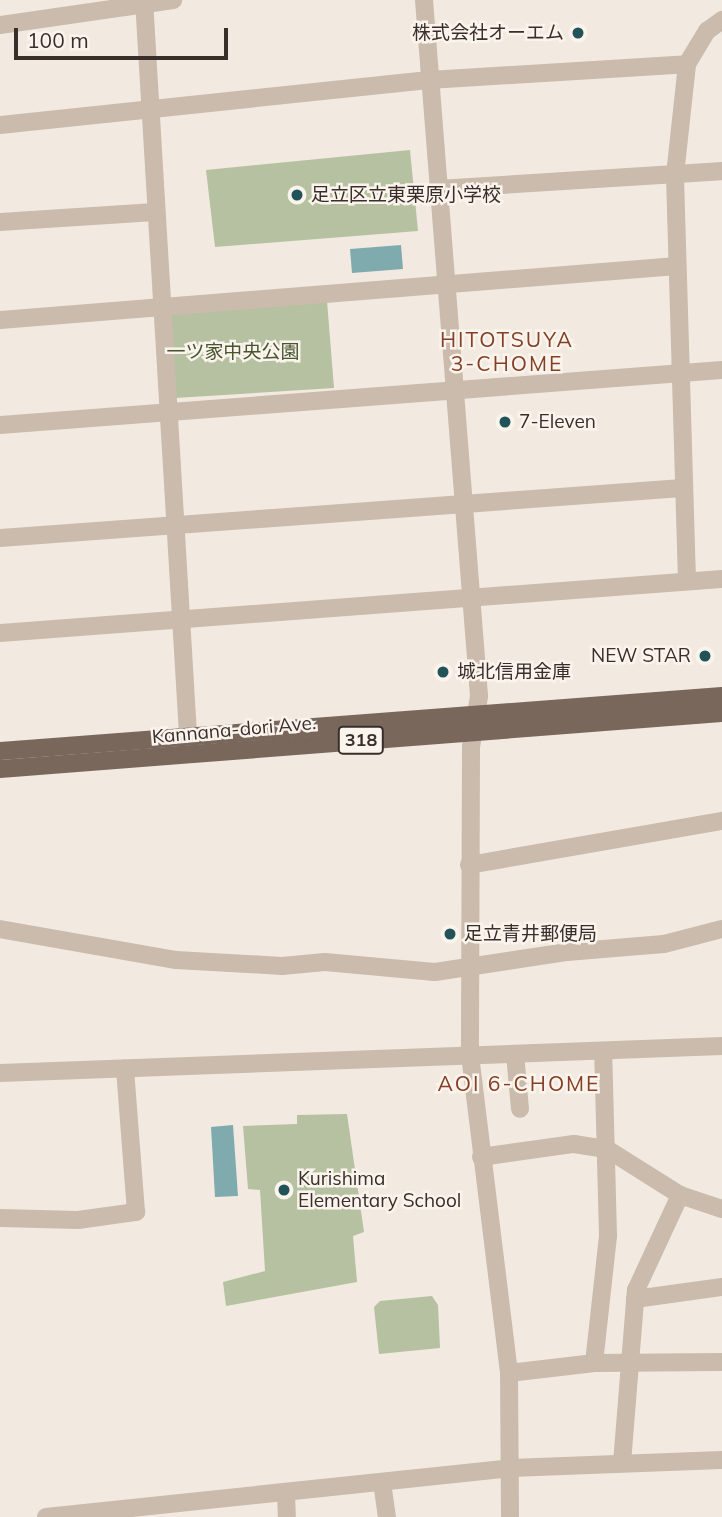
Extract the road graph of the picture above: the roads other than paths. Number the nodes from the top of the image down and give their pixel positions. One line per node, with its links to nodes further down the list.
1 (173, 0): 3 (street)
2 (424, 0): 7 (street)
3 (144, 2): 5 (street); 8 (street)
4 (722, 20): 6 (street)
5 (0, 25)
6 (687, 64): 7 (street); 11 (street)
7 (429, 80): 8 (street); 12 (street)
8 (149, 109): 9 (street); 13 (street)
9 (0, 125)
10 (722, 172): 11 (street)
11 (675, 175): 12 (street); 15 (street)
12 (438, 189): 16 (street)
13 (155, 212): 14 (street); 17 (street)
14 (0, 222)
15 (677, 266): 16 (street); 20 (street)
16 (446, 286): 17 (street); 21 (street)
17 (160, 307): 18 (street); 22 (street)
18 (0, 320)
19 (722, 370): 20 (street)
20 (679, 373): 21 (street); 24 (street)
21 (455, 389): 22 (street); 25 (street)
22 (166, 411): 23 (street); 26 (street)
23 (0, 425)
24 (682, 488): 25 (street); 29 (street)
25 (464, 506): 26 (street); 30 (street)
26 (172, 526): 27 (street); 31 (street)
27 (0, 538)
28 (722, 579): 29 (street)
29 (687, 581): 30 (street)
30 (471, 599): 31 (street); 34 (street)
31 (178, 619): 32 (street); 37 (street)
32 (0, 633)
33 (722, 695): 34 (main road, Kannana-dori Ave. / 318)
34 (478, 712): 36 (street); 37 (main road, Kannana-dori Ave. / 318)
35 (722, 713): 36 (main road, Kannana-dori Ave. / 318)
36 (473, 731): 39 (main road, Kannana-dori Ave. / 318); 41 (street)
37 (188, 735): 38 (main road, Kannana-dori Ave. / 318)
38 (0, 751)
39 (0, 769)
40 (722, 821): 41 (street)
41 (469, 865): 44 (street)
42 (0, 929): 44 (street)
43 (722, 929): 44 (street)
44 (469, 968): 48 (street)
45 (722, 1046): 46 (street)
46 (603, 1051): 47 (street); 52 (street)
47 (515, 1054): 48 (street); 51 (street)
48 (470, 1055): 49 (street); 53 (street)
49 (125, 1068): 50 (street); 56 (street)
50 (0, 1073)
51 (520, 1109)
52 (607, 1149): 53 (street); 54 (street); 59 (street)
53 (481, 1157): 62 (street)
54 (680, 1195): 55 (street); 58 (street)
55 (722, 1209)
56 (0, 1218)
57 (722, 1287): 58 (street)
58 (635, 1300): 60 (street)
59 (594, 1363): 60 (street); 62 (street)
60 (627, 1363): 61 (street); 63 (street)
61 (722, 1363)
62 (509, 1373): 65 (street)
63 (622, 1463): 64 (street); 65 (street)
64 (722, 1463)
65 (511, 1468): 66 (street); 71 (street)
66 (382, 1482): 67 (street); 70 (street)
67 (286, 1493): 68 (street); 69 (street)
68 (46, 1517)
69 (287, 1517)
70 (387, 1517)
71 (510, 1517)

